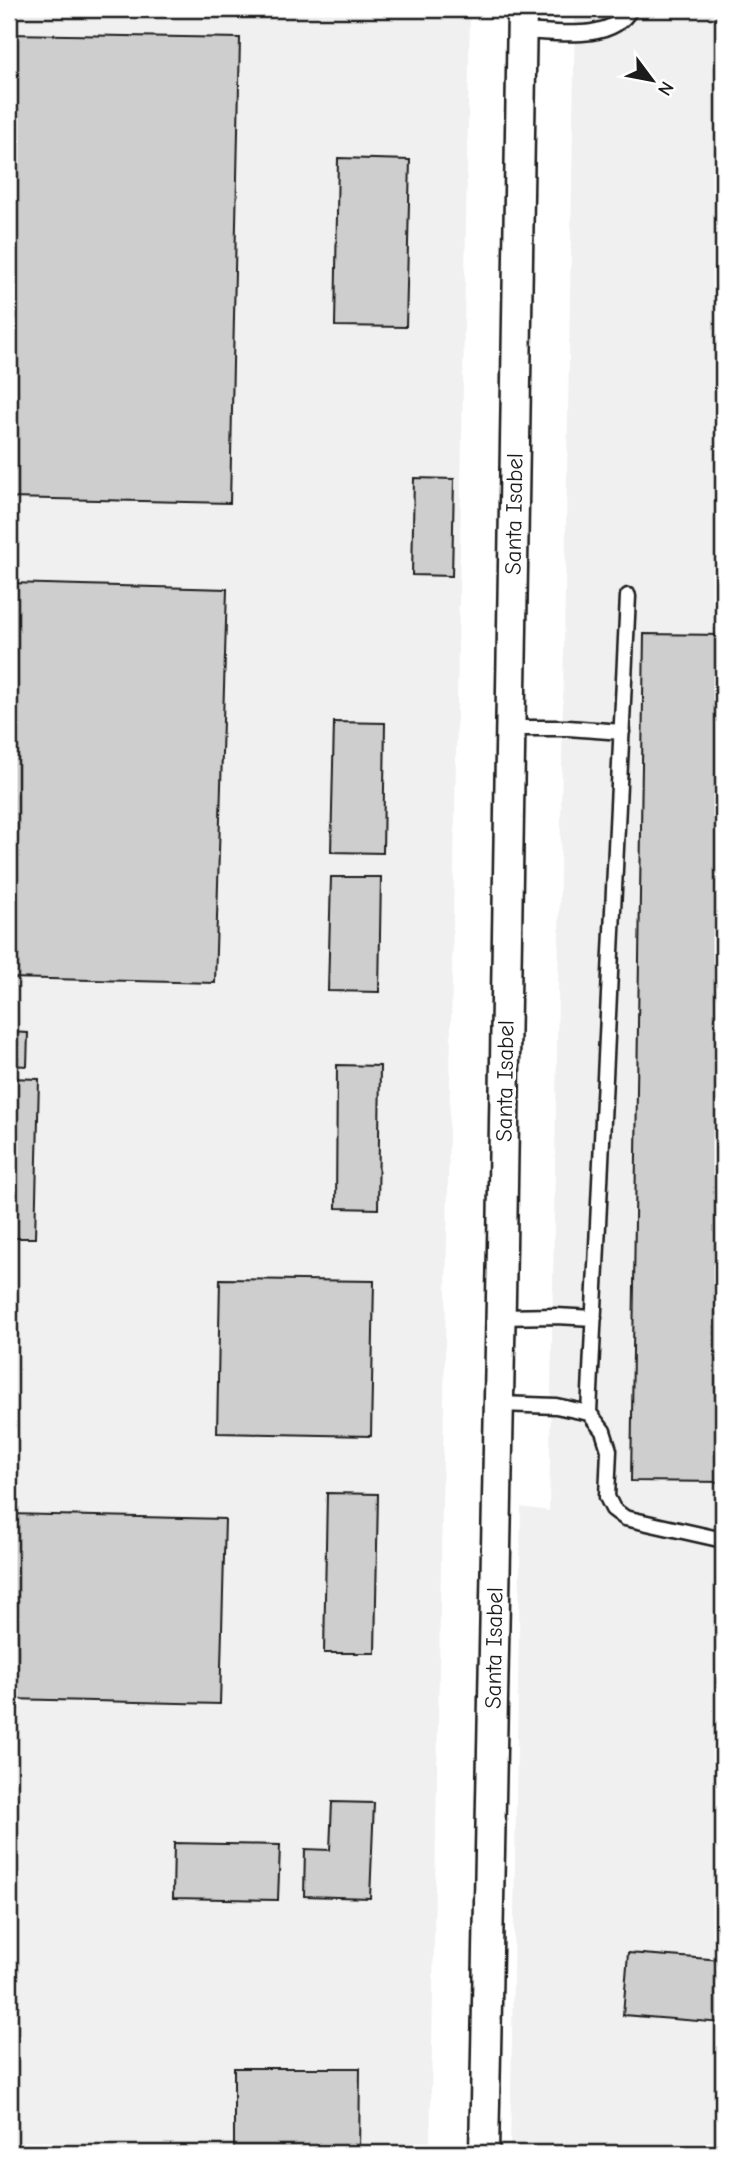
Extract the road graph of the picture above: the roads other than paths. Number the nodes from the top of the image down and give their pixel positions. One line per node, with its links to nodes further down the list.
1 (630, 9): 2 (lane)
2 (522, 20): 4 (street, Santa Isabel)
3 (628, 596): 5 (lane)
4 (511, 728): 5 (lane); 6 (street, Santa Isabel)
5 (622, 732): 7 (lane)
6 (500, 1317): 7 (lane); 8 (street, Santa Isabel)
7 (594, 1318): 9 (lane)
8 (499, 1404): 9 (lane); 11 (street, Santa Isabel)
9 (589, 1413): 10 (lane)
10 (723, 1539)
11 (484, 2153)

